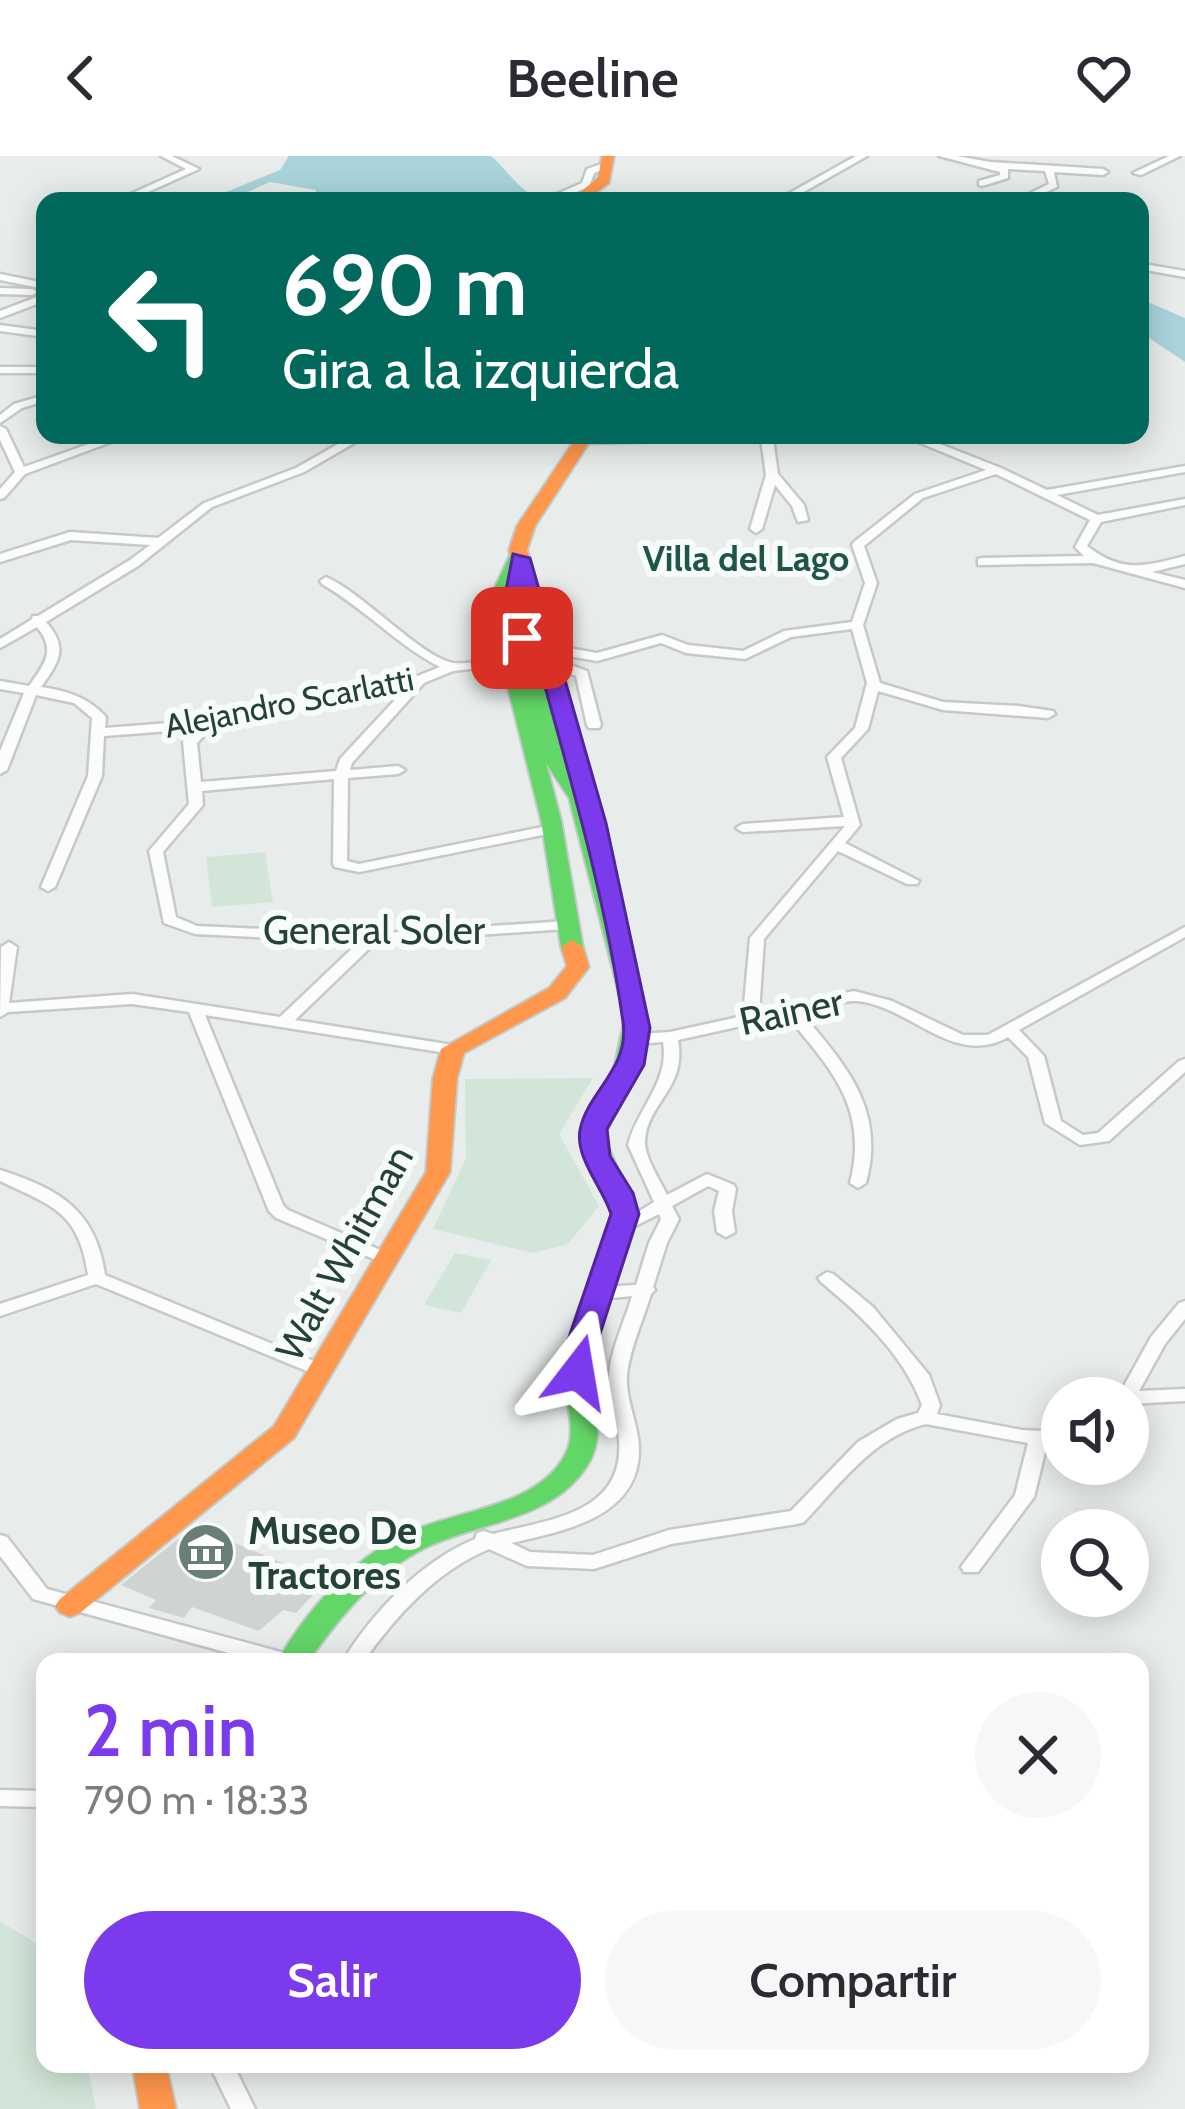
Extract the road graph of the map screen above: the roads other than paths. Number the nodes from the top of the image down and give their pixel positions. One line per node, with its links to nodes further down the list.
1 (165, 156): 11 (street)
2 (863, 156): 14 (street)
3 (943, 156): 7 (street)
4 (1176, 156): 9 (street)
5 (608, 160): 12 (street); 13 (main road)
6 (1042, 164): 7 (street); 8 (street); 15 (street)
7 (990, 165): 10 (street)
8 (1103, 172)
9 (1138, 173)
10 (982, 183)
11 (141, 192)
12 (578, 192)
13 (582, 192)
14 (800, 192)
15 (1038, 192)
16 (1149, 268): 17 (street)
17 (1185, 274)
18 (0, 277): 19 (street)
19 (36, 289)
20 (0, 290): 21 (street)
21 (36, 292)
22 (36, 297): 23 (street)
23 (0, 315)
24 (0, 328): 25 (street)
25 (36, 333)
26 (0, 370): 27 (street)
27 (36, 370)
28 (36, 401): 29 (street)
29 (0, 420)
30 (0, 429): 38 (street)
31 (99, 444): 38 (street)
32 (346, 444): 46 (street)
33 (581, 444): 47 (main road)
34 (768, 444): 39 (street)
35 (931, 444): 37 (street)
36 (1185, 469): 40 (street)
37 (997, 470): 40 (street); 56 (street)
38 (21, 472): 41 (street)
39 (772, 475): 44 (street); 45 (street)
40 (1049, 493): 43 (street)
41 (0, 496)
42 (1185, 502): 43 (street)
43 (1096, 518): 49 (street)
44 (802, 520)
45 (756, 529)
46 (160, 542): 48 (street); 55 (street)
47 (519, 556): 58 (main road); 58 (main road)
48 (0, 557)
49 (1094, 560): 51 (street); 52 (street)
50 (1185, 560): 52 (street)
51 (982, 562)
52 (1135, 572): 54 (street)
53 (326, 581): 59 (street)
54 (1185, 584)
55 (37, 619): 57 (street); 63 (street)
56 (856, 625): 58 (street, Alejandro Scarlatti); 62 (street)
57 (0, 644)
58 (533, 657): 59 (street, Alejandro Scarlatti); 66 (street); 72 (main road); 74 (main road); 79 (main road)
59 (450, 668): 60 (street, Alejandro Scarlatti)
60 (421, 680): 65 (street, Alejandro Scarlatti); 70 (street)
61 (0, 685): 63 (street)
62 (873, 687): 64 (street); 73 (street)
63 (31, 691): 67 (street); 68 (street)
64 (1048, 714)
65 (208, 724): 67 (street, Alejandro Scarlatti); 71 (street)
66 (594, 725)
67 (99, 732): 78 (street)
68 (0, 770)
69 (398, 770): 70 (street)
70 (341, 777): 71 (street); 74 (street)
71 (195, 787): 82 (street, General Soler)
72 (583, 817): 74 (street); 79 (main road)
73 (851, 821): 75 (street); 76 (street)
74 (552, 825): 80 (main road)
75 (743, 828)
76 (839, 847): 77 (street); 87 (street)
77 (912, 881)
78 (48, 887)
79 (606, 888): 91 (main road)
80 (566, 926): 82 (street, General Soler); 92 (main road)
81 (1183, 934): 89 (street)
82 (372, 938): 88 (street)
83 (8, 946): 85 (street)
84 (195, 1009): 85 (street); 88 (street); 99 (street)
85 (0, 1010)
86 (791, 1010): 87 (street, Rainer); 89 (street, Rainer); 95 (street)
87 (751, 1018): 90 (street, Rainer)
88 (283, 1024): 92 (street)
89 (1011, 1030): 93 (street)
90 (670, 1037): 91 (street, Rainer); 96 (street)
91 (637, 1039): 97 (main road)
92 (453, 1049): 99 (main road, Walt Whitman)
93 (1185, 1064)
94 (0, 1175): 100 (street)
95 (858, 1183)
96 (664, 1203): 97 (street); 98 (street); 102 (street)
97 (623, 1228): 103 (main road)
98 (726, 1232)
99 (388, 1260): 106 (main road, Walt Whitman)
100 (97, 1278): 105 (street); 106 (street)
101 (827, 1278): 110 (street)
102 (646, 1291): 103 (street); 113 (street)
103 (600, 1293): 112 (main road)
104 (1185, 1307): 107 (street)
105 (0, 1310)
106 (320, 1370): 116 (main road, Walt Whitman)
107 (1136, 1377)
108 (1185, 1395): 109 (street)
109 (1149, 1396)
110 (926, 1418): 111 (street); 113 (street)
111 (1040, 1438): 115 (street)
112 (467, 1520): 113 (street); 118 (main road)
113 (488, 1541): 119 (street)
114 (0, 1542): 116 (street)
115 (971, 1567)
116 (70, 1606): 117 (street)
117 (233, 1653)
118 (297, 1653)
119 (360, 1653)
120 (0, 1798): 121 (street)
121 (36, 1799)
122 (150, 2073): 124 (main road)
123 (225, 2073): 125 (street)
124 (158, 2109)
125 (243, 2109)

